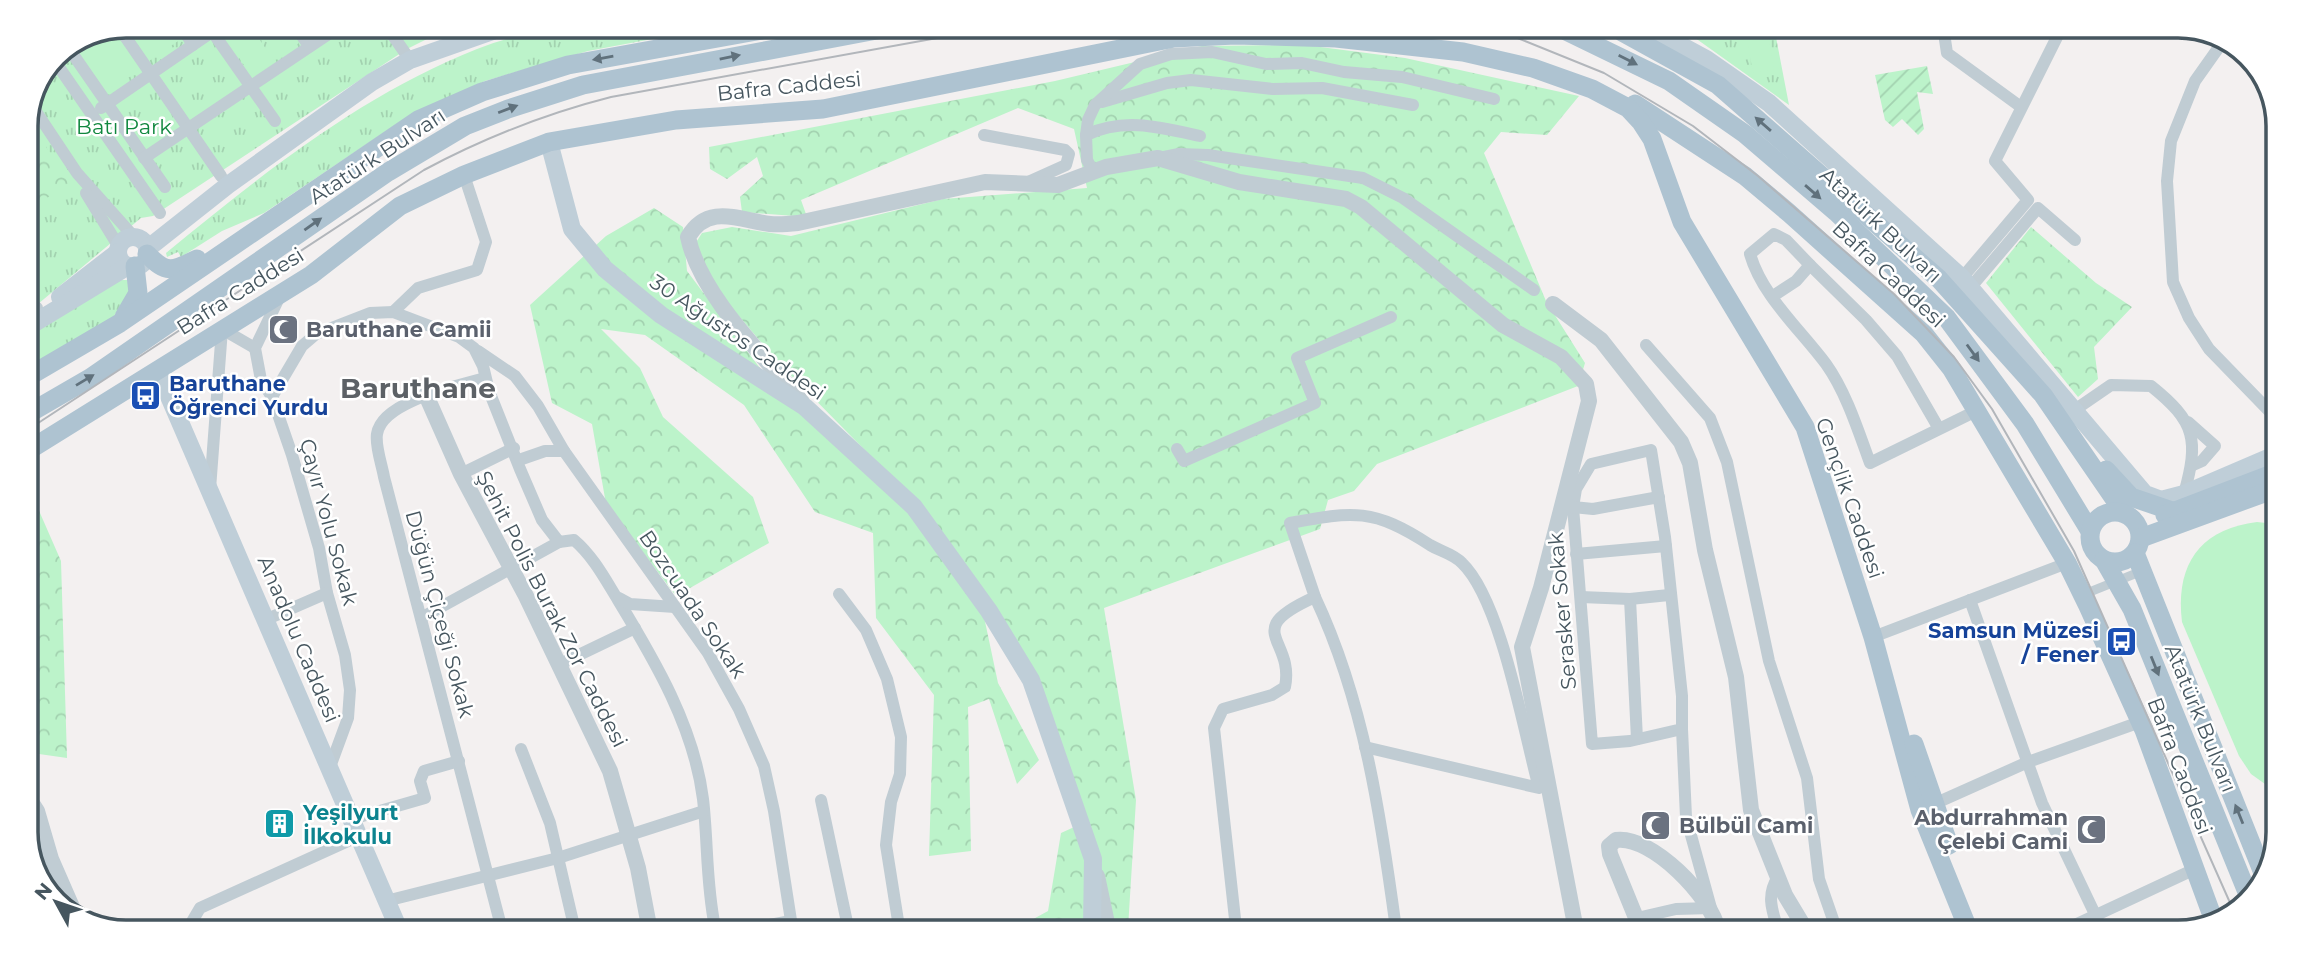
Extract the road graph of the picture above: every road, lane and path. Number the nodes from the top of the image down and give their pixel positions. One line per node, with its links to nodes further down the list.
1 (127, 39): 26 (street)
2 (190, 39): 20 (street)
3 (201, 39): 20 (street)
4 (220, 39): 27 (street)
5 (304, 39): 21 (street)
6 (321, 39): 21 (street)
7 (395, 39): 24 (street)
8 (470, 39): 24 (main road)
9 (712, 39): 53 (main road, Atatürk Bulvarı, one-way to 53)
10 (829, 39): 76 (main road, Atatürk Bulvarı, one-way to 10)
11 (1126, 39): 83 (main road, Bafra Caddesi)
12 (1169, 39): 42 (main road, Bafra Caddesi)
13 (1345, 39): 33 (main road, Bafra Caddesi)
14 (1429, 39): 37 (main road, Bafra Caddesi)
15 (1583, 39): 97 (main road, Atatürk Bulvarı, one-way to 97)
16 (1635, 39): 73 (main road, Atatürk Bulvarı, one-way to 16)
17 (1669, 39): 57 (main road)
18 (1945, 39): 32 (street)
19 (2056, 39): 32 (street)
20 (194, 45): 26 (street)
21 (309, 47): 27 (street)
22 (2218, 48): 78 (street)
23 (74, 56): 29 (street)
24 (410, 60): 55 (main road)
25 (60, 69): 34 (street)
26 (150, 74): 29 (street); 38 (street)
27 (250, 86): 36 (street); 38 (street)
28 (1494, 99): 30 (street)
29 (106, 104): 34 (street); 43 (street)
30 (1095, 105): 31 (street); 40 (street)
31 (1413, 106)
32 (2021, 107): 51 (street)
33 (1628, 108): 119 (main road, Gençlik Caddesi)
34 (92, 114): 52 (street)
35 (40, 117): 45 (street)
36 (275, 121)
37 (1660, 123): 79 (main road, Bafra Caddesi); 119 (main road, Gençlik Caddesi)
38 (188, 129): 43 (street); 48 (street)
39 (984, 135): 49 (street)
40 (1086, 135): 41 (street); 46 (street)
41 (1199, 136)
42 (549, 142): 47 (main road, Bafra Caddesi); 77 (main road, 30 Ağustos Caddesi)
43 (145, 158): 50 (street)
44 (1158, 158): 46 (street); 58 (street); 160 (street)
45 (77, 173): 55 (street); 55 (street)
46 (1094, 173): 49 (street)
47 (464, 174): 59 (main road, Bafra Caddesi); 62 (street)
48 (221, 176)
49 (1022, 185): 77 (street)
50 (165, 187)
51 (2033, 204): 54 (street); 57 (street)
52 (160, 213)
53 (261, 227): 55 (main road); 65 (main road, Atatürk Bulvarı)
54 (2075, 240)
55 (133, 253): 63 (main road); 65 (main road)
56 (1810, 265): 60 (street); 60 (street); 82 (street)
57 (1966, 283): 80 (main road)
58 (1534, 290)
59 (281, 295): 66 (main road, Bafra Caddesi); 68 (street)
60 (1773, 296): 82 (street)
61 (1553, 304): 141 (street)
62 (393, 312): 69 (street, Bozcuada Sokak); 75 (street)
63 (39, 317)
64 (1391, 317): 85 (street)
65 (120, 323): 70 (main road, Atatürk Bulvarı)
66 (222, 329): 68 (street); 71 (main road, Bafra Caddesi); 92 (street)
67 (1646, 345): 166 (street)
68 (255, 348): 75 (street, Çayır Yolu Sokak)
69 (474, 348): 72 (street); 86 (street, Bozcuada Sokak)
70 (39, 370)
71 (158, 371): 84 (main road, Bafra Caddesi); 92 (main road, Anadolu Caddesi)
72 (485, 378): 74 (street, Düğün Çiçeği Sokak); 87 (street)
73 (2043, 395): 95 (main road); 98 (main road, Atatürk Bulvarı)
74 (426, 396): 90 (street, Şehit Polis Burak Zor Caddesi); 116 (street, Düğün Çiçeği Sokak)
75 (272, 397): 106 (street, Çayır Yolu Sokak)
76 (39, 407)
77 (805, 407): 136 (main road, 30 Ağustos Caddesi)
78 (2266, 408)
79 (1978, 410): 82 (street); 103 (main road, Bafra Caddesi)
80 (2078, 414): 81 (street); 95 (main road)
81 (2188, 422): 89 (street); 89 (street)
82 (1938, 427)
83 (39, 429)
84 (39, 444)
85 (1177, 449)
86 (564, 451): 87 (street); 115 (street, Bozcuada Sokak)
87 (516, 454): 90 (street); 99 (street)
88 (2266, 460): 95 (main road)
89 (2193, 465): 95 (street)
90 (461, 474): 104 (street, Şehit Polis Burak Zor Caddesi)
91 (2266, 476): 95 (main road)
92 (210, 490): 117 (main road, Anadolu Caddesi)
93 (2266, 492): 98 (main road)
94 (1659, 497): 96 (street); 96 (street, Serasker Sokak); 100 (street)
95 (2180, 503): 98 (main road)
96 (1573, 507): 101 (street, Serasker Sokak)
97 (2091, 531): 98 (main road); 102 (main road, Atatürk Bulvarı)
98 (2136, 540): 102 (main road); 105 (street); 138 (main road, Atatürk Bulvarı, one-way to 98)
99 (559, 542): 104 (street); 110 (street)
100 (1666, 546): 101 (street); 108 (street)
101 (1576, 554): 112 (street, Serasker Sokak)
102 (2104, 560): 105 (main road, Atatürk Bulvarı)
103 (2067, 563): 109 (main road, Bafra Caddesi); 114 (street)
104 (511, 569): 116 (street); 120 (street, Şehit Polis Burak Zor Caddesi)
105 (2116, 581): 109 (street); 142 (main road, Atatürk Bulvarı, one-way to 142)
106 (327, 593): 117 (street); 128 (street, Çayır Yolu Sokak)
107 (839, 594): 155 (street)
108 (1669, 595): 113 (street); 122 (street)
109 (2082, 595): 121 (main road, Bafra Caddesi)
110 (615, 596): 115 (street); 118 (street)
111 (1315, 597): 124 (street); 124 (street); 158 (street)
112 (1581, 597): 113 (street); 123 (street, Serasker Sokak)
113 (1630, 599): 123 (street)
114 (1970, 600): 119 (street); 127 (street)
115 (675, 607): 153 (street, Bozcuada Sokak)
116 (421, 618): 126 (street, Düğün Çiçeği Sokak)
117 (265, 620): 128 (main road, Anadolu Caddesi)
118 (635, 628): 120 (street); 131 (street)
119 (1877, 636): 130 (main road, Gençlik Caddesi); 167 (main road, Gençlik Caddesi)
120 (560, 664): 134 (street, Şehit Polis Burak Zor Caddesi)
121 (2140, 722): 127 (street); 139 (main road, Bafra Caddesi)
122 (1682, 729): 123 (street); 144 (street)
123 (1637, 739)
124 (1365, 747): 159 (street)
125 (521, 749): 135 (street)
126 (458, 761): 133 (street); 140 (street, Düğün Çiçeği Sokak)
127 (2028, 762): 130 (street); 146 (street)
128 (330, 767): 133 (main road, Anadolu Caddesi)
129 (821, 800): 154 (street)
130 (1934, 804): 168 (main road, Gençlik Caddesi)
131 (704, 811): 134 (street); 152 (street)
132 (39, 826): 137 (street)
133 (356, 827): 143 (main road, Anadolu Caddesi); 147 (street)
134 (629, 835): 135 (street); 151 (street, Şehit Polis Burak Zor Caddesi)
135 (558, 858): 140 (street); 150 (street)
136 (1093, 859): 156 (main road, 30 Ağustos Caddesi); 157 (street)
137 (44, 862)
138 (2260, 865)
139 (2195, 869): 145 (main road, Bafra Caddesi); 146 (street)
140 (487, 874): 143 (street); 149 (street, Düğün Çiçeği Sokak)
141 (1778, 877): 164 (street); 165 (street)
142 (2245, 888)
143 (386, 901): 148 (main road, Anadolu Caddesi)
144 (1711, 908): 161 (street); 162 (street); 163 (street)
145 (2211, 913)
146 (2095, 916): 169 (street); 170 (street)
147 (193, 920)
148 (395, 920)
149 (499, 920)
150 (573, 920)
151 (648, 920)
152 (714, 920)
153 (790, 920)
154 (847, 920)
155 (898, 920)
156 (1092, 920)
157 (1106, 920)
158 (1235, 920)
159 (1395, 920)
160 (1574, 920)
161 (1637, 920)
162 (1649, 920)
163 (1715, 920)
164 (1775, 920)
165 (1801, 920)
166 (1834, 920)
167 (1965, 920)
168 (1978, 920)
169 (2086, 920)
170 (2097, 920)

